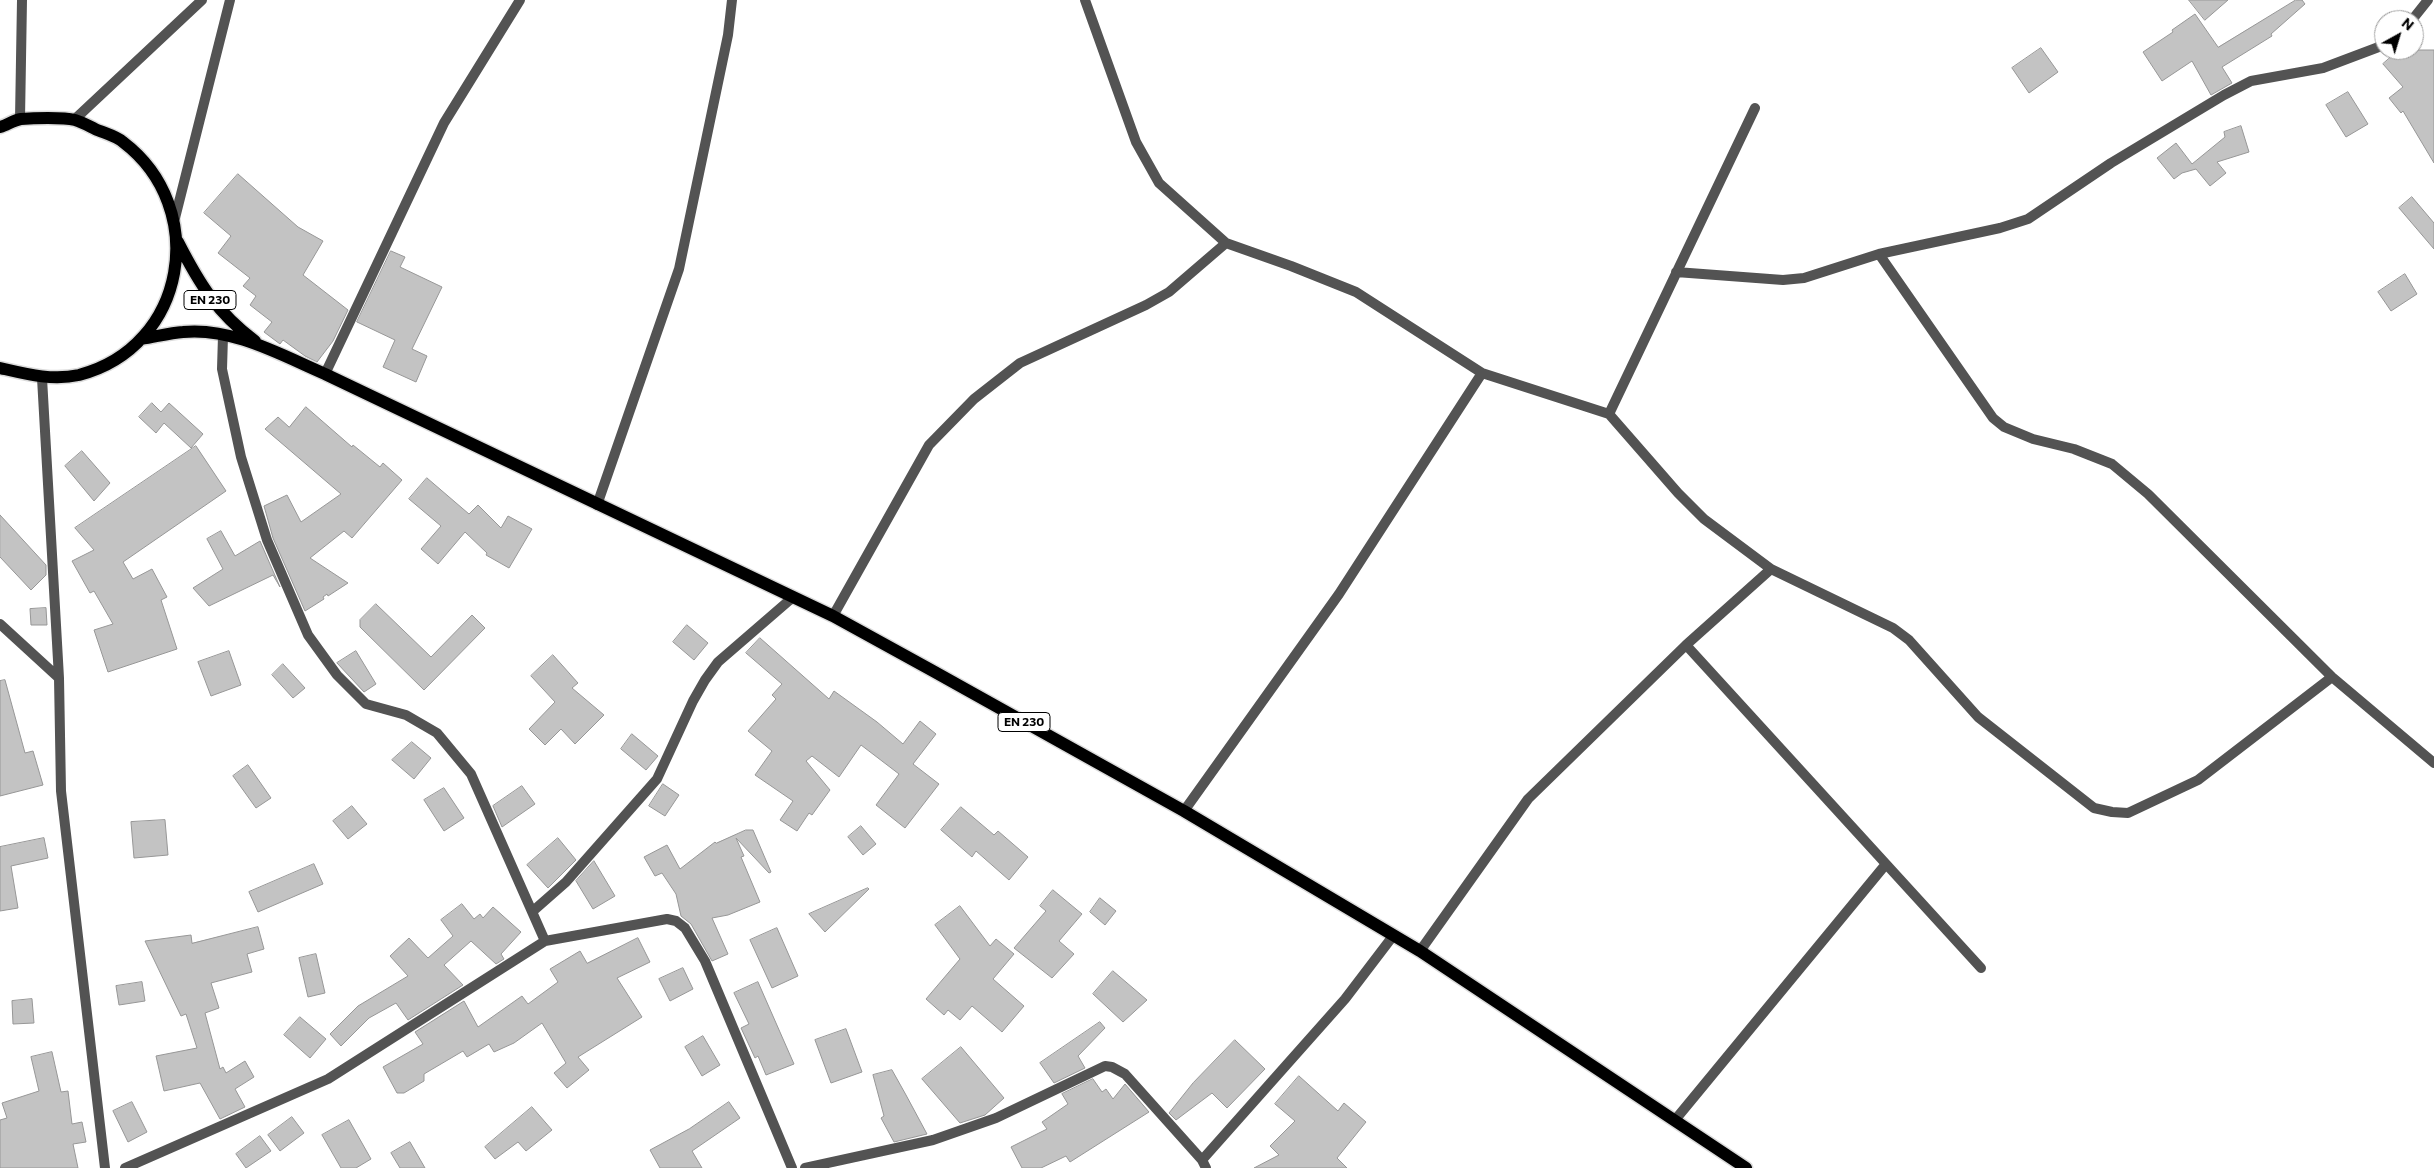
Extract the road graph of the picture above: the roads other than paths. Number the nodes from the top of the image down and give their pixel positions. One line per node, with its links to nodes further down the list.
1 (22, 0): 11 (street)
2 (202, 0): 12 (street)
3 (230, 0): 14 (street)
4 (520, 0): 24 (street)
5 (732, 0): 27 (street)
6 (1084, 0): 16 (street)
7 (2428, 0): 8 (street)
8 (2420, 10)
9 (2374, 49): 17 (street)
10 (1755, 108): 18 (street)
11 (20, 119): 12 (main road); 13 (main road)
12 (74, 120): 14 (main road)
13 (0, 127)
14 (175, 218): 15 (main road)
15 (176, 238): 20 (main road); 21 (main road, EN 230)
16 (1226, 243): 23 (street); 30 (street)
17 (1879, 254): 18 (street); 33 (street)
18 (1676, 272): 26 (street)
19 (223, 336): 20 (main road, EN 230); 21 (main road, EN 230); 38 (street)
20 (141, 339): 25 (main road)
21 (262, 347): 24 (main road, EN 230)
22 (0, 368): 25 (main road)
23 (1482, 373): 26 (street); 36 (street)
24 (325, 374): 27 (main road, EN 230)
25 (42, 378): 34 (street)
26 (1609, 414): 28 (street)
27 (597, 505): 29 (main road, EN 230)
28 (1771, 569): 32 (street); 33 (street)
29 (792, 598): 30 (main road, EN 230); 38 (street)
30 (833, 616): 36 (main road, EN 230)
31 (0, 624): 34 (street)
32 (1686, 645): 37 (street); 41 (street)
33 (2332, 677): 35 (street)
34 (58, 678): 45 (street)
35 (2434, 763)
36 (1184, 811): 39 (main road, EN 230)
37 (1886, 864): 42 (street); 43 (street)
38 (533, 911): 40 (street)
39 (1393, 936): 41 (main road, EN 230); 44 (street)
40 (545, 942): 46 (street); 47 (street)
41 (1420, 951): 43 (main road, EN 230)
42 (1981, 968)
43 (1675, 1120): 49 (main road, EN 230)
44 (1204, 1164): 48 (street)
45 (105, 1168)
46 (125, 1168)
47 (792, 1168)
48 (805, 1168)
49 (1746, 1168)

